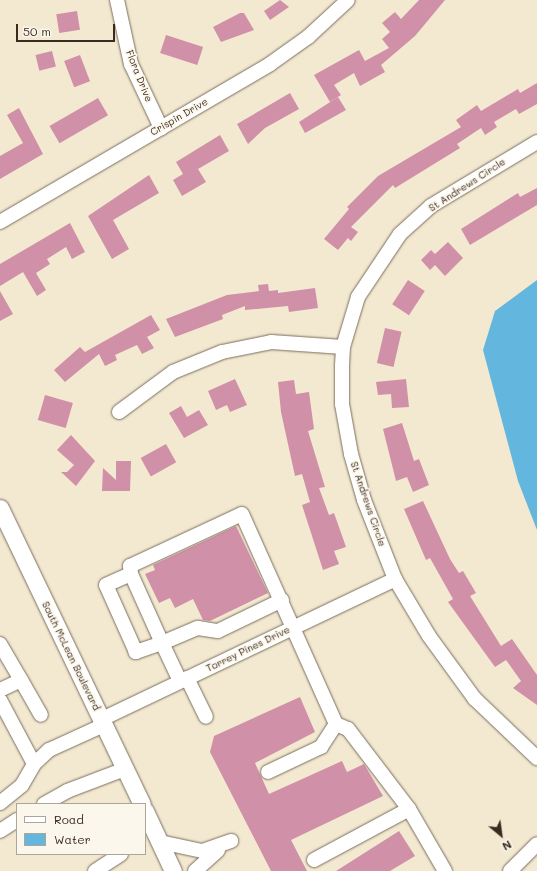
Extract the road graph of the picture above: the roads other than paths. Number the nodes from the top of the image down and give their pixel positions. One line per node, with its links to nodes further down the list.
1 (117, 0): 3 (street, Flora Drive)
2 (348, 0): 3 (street, Crispin Drive)
3 (161, 128): 5 (street, Crispin Drive)
4 (537, 142): 6 (street, St Andrews Circle)
5 (0, 222)
6 (343, 347): 7 (street); 10 (street, St Andrews Circle)
7 (120, 412)
8 (0, 508): 21 (main road, South McLean Boulevard)
9 (131, 574): 11 (street); 13 (street); 13 (street)
10 (395, 579): 12 (street, Torrey Pines Drive); 23 (street, St Andrews Circle)
11 (282, 600): 12 (street); 13 (street)
12 (292, 628): 16 (street, Torrey Pines Drive); 22 (street)
13 (162, 643): 16 (street)
14 (0, 644): 15 (street)
15 (21, 680): 17 (street); 19 (street)
16 (183, 680): 20 (street); 21 (street, Torrey Pines Drive)
17 (0, 690)
18 (0, 700): 24 (street)
19 (41, 715)
20 (206, 717)
21 (103, 722): 24 (street, Torrey Pines Drive); 25 (main road, South McLean Boulevard)
22 (336, 724): 26 (street); 30 (street)
23 (537, 758)
24 (34, 764): 27 (street, Torrey Pines Drive)
25 (125, 769): 28 (street); 29 (main road, South McLean Boulevard)
26 (268, 772)
27 (0, 803)
28 (46, 803)
29 (142, 803)
30 (409, 809): 37 (street); 41 (street)
31 (146, 814): 34 (main road)
32 (16, 821): 33 (street)
33 (0, 831)
34 (153, 837): 38 (main road); 40 (street)
35 (537, 844): 42 (street)
36 (119, 855): 39 (street)
37 (314, 860)
38 (170, 870)
39 (95, 871)
40 (194, 871)
41 (445, 871)
42 (510, 871)

